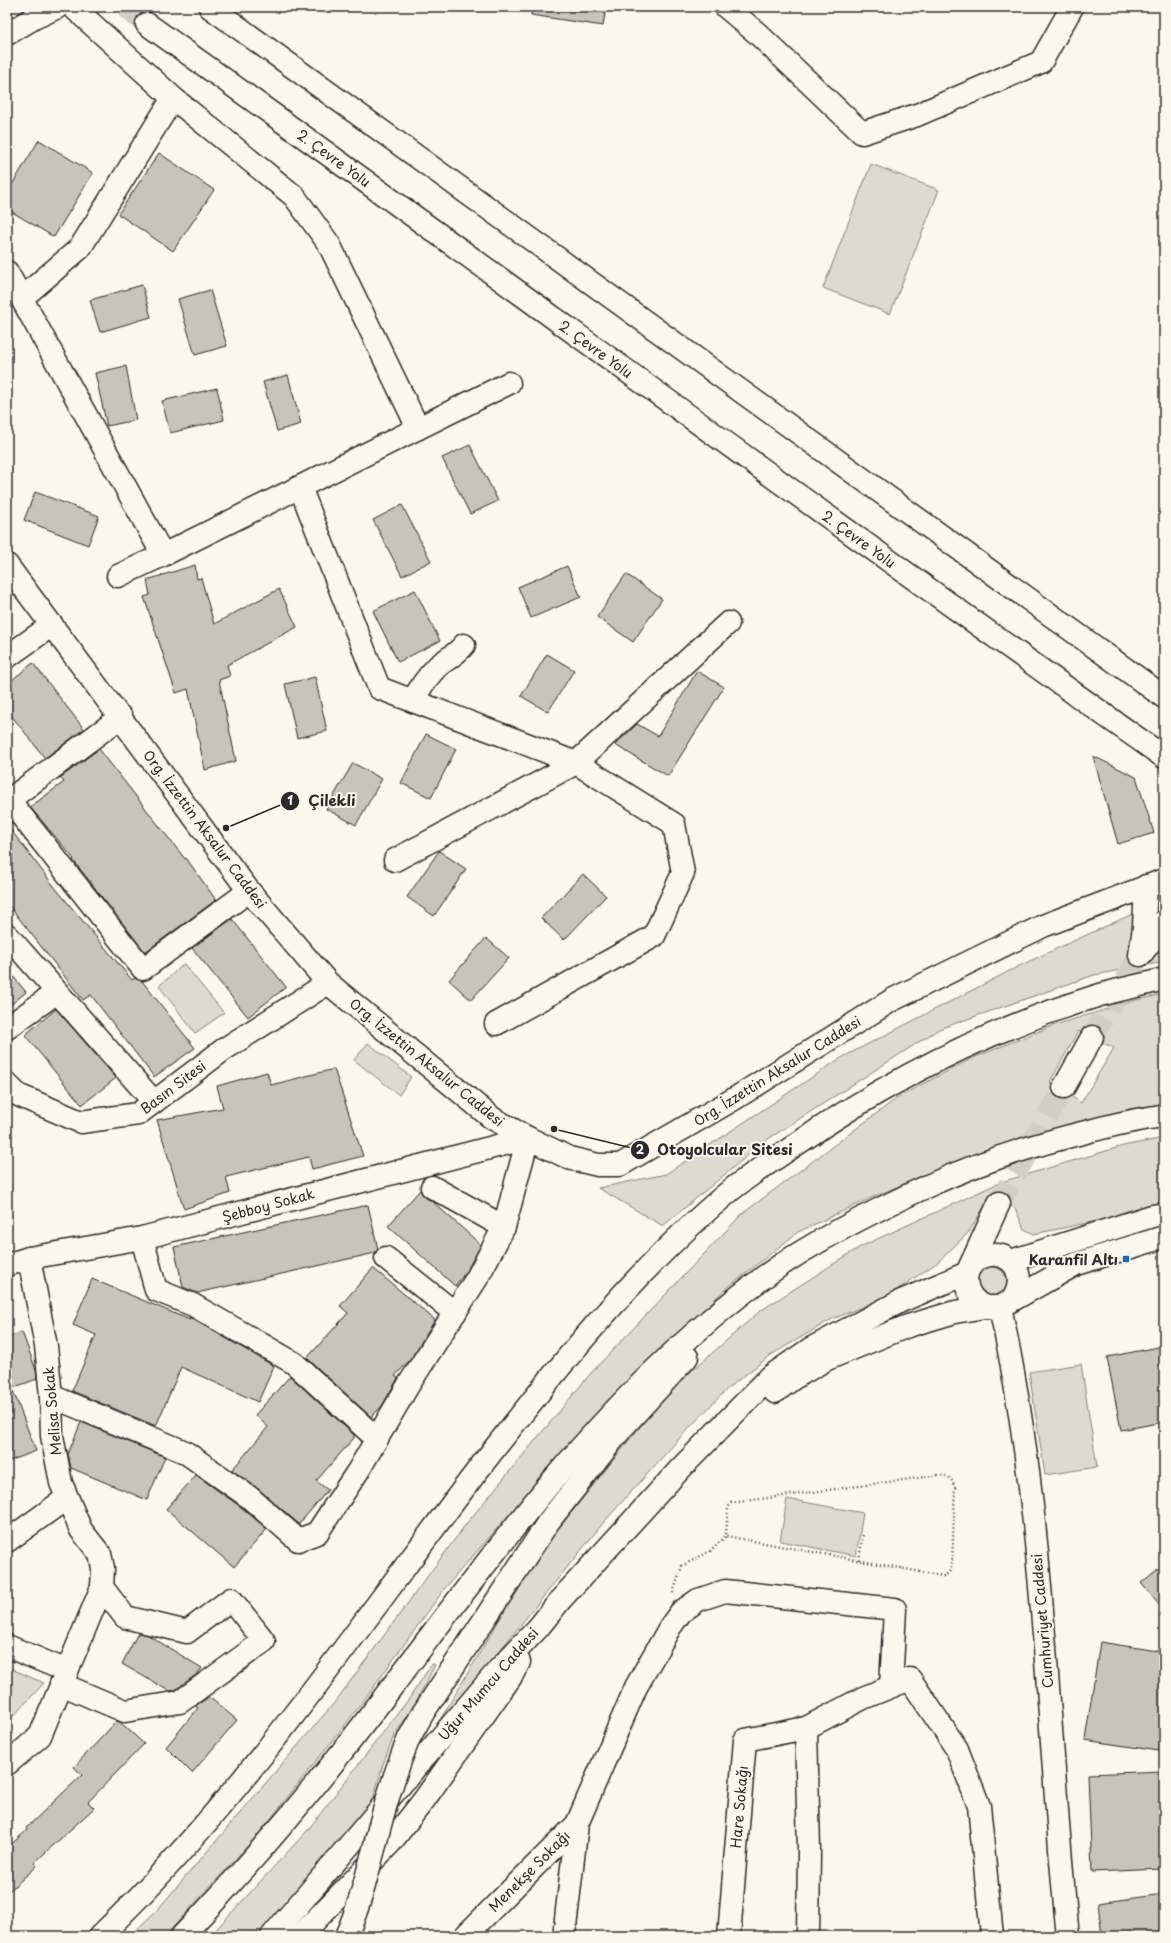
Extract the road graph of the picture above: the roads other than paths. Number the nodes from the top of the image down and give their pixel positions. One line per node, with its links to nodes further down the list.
1 (58, 7): 7 (main road)
2 (73, 7): 8 (main road)
3 (210, 7): 21 (main road)
4 (726, 7): 5 (main road)
5 (1072, 7)
6 (147, 24): 24 (main road, 2. Çevre Yolu)
7 (7, 34)
8 (173, 98): 10 (main road); 12 (main road)
9 (7, 272): 10 (main road)
10 (22, 298): 14 (main road)
11 (509, 383): 12 (main road)
12 (418, 428): 13 (main road)
13 (300, 486): 14 (main road); 22 (main road)
14 (163, 555): 16 (main road)
15 (7, 565): 18 (main road, Org. İzzettin Aksalur Caddesi)
16 (118, 576)
17 (728, 623): 25 (main road)
18 (52, 625): 20 (main road); 23 (main road, Org. İzzettin Aksalur Caddesi)
19 (464, 644): 22 (main road)
20 (7, 657)
21 (1164, 697)
22 (413, 701): 25 (main road)
23 (121, 717): 28 (main road, Org. İzzettin Aksalur Caddesi); 28 (main road)
24 (1164, 757)
25 (576, 763): 26 (main road); 34 (main road)
26 (395, 860)
27 (1155, 883): 29 (main road); 41 (main road, Org. İzzettin Aksalur Caddesi)
28 (249, 891): 32 (main road, Org. İzzettin Aksalur Caddesi)
29 (1164, 921)
30 (7, 935): 33 (main road)
31 (1164, 979): 69 (main road)
32 (328, 983): 39 (main road, Basın Sitesi); 41 (main road, Org. İzzettin Aksalur Caddesi)
33 (57, 992): 35 (main road); 39 (main road)
34 (496, 1024)
35 (7, 1028)
36 (1092, 1037): 38 (main road)
37 (7, 1084): 39 (main road, Basın Sitesi)
38 (1064, 1087)
39 (154, 1102)
40 (1164, 1116): 53 (main road)
41 (528, 1138): 44 (main road); 46 (main road, Şebboy Sokak)
42 (432, 1187): 44 (main road)
43 (1164, 1214): 49 (main road)
44 (504, 1227): 54 (main road)
45 (1164, 1237): 52 (main road)
46 (142, 1238): 47 (main road, Şebboy Sokak); 57 (main road)
47 (28, 1258): 50 (main road, Şebboy Sokak); 55 (main road, Melisa Sokak)
48 (386, 1258): 54 (main road)
49 (1007, 1259): 51 (main road); 51 (main road); 52 (main road)
50 (7, 1265)
51 (969, 1269): 52 (main road); 56 (main road)
52 (999, 1304): 56 (main road); 79 (main road, Cumhuriyet Caddesi)
53 (722, 1310): 70 (main road); 73 (main road, bridge)
54 (455, 1313): 57 (main road)
55 (51, 1396): 57 (main road); 58 (main road, Melisa Sokak)
56 (710, 1438): 62 (main road, Uğur Mumcu Caddesi)
57 (377, 1439)
58 (67, 1498): 59 (main road); 60 (main road, Melisa Sokak)
59 (7, 1541)
60 (100, 1554): 61 (main road); 64 (main road)
61 (102, 1587): 64 (main road); 64 (main road)
62 (538, 1628): 71 (main road, Uğur Mumcu Caddesi); 72 (main road)
63 (7, 1646): 64 (main road)
64 (61, 1674): 67 (main road)
65 (890, 1686): 66 (main road); 68 (main road); 78 (main road)
66 (806, 1728): 76 (main road, Hare Sokağı); 77 (main road)
67 (7, 1764)
68 (577, 1824): 74 (main road, Menekşe Sokağı); 75 (main road)
69 (100, 1936)
70 (182, 1936)
71 (272, 1936)
72 (300, 1936)
73 (346, 1936)
74 (465, 1936)
75 (564, 1936)
76 (729, 1936)
77 (808, 1936)
78 (992, 1936)
79 (1068, 1936)

